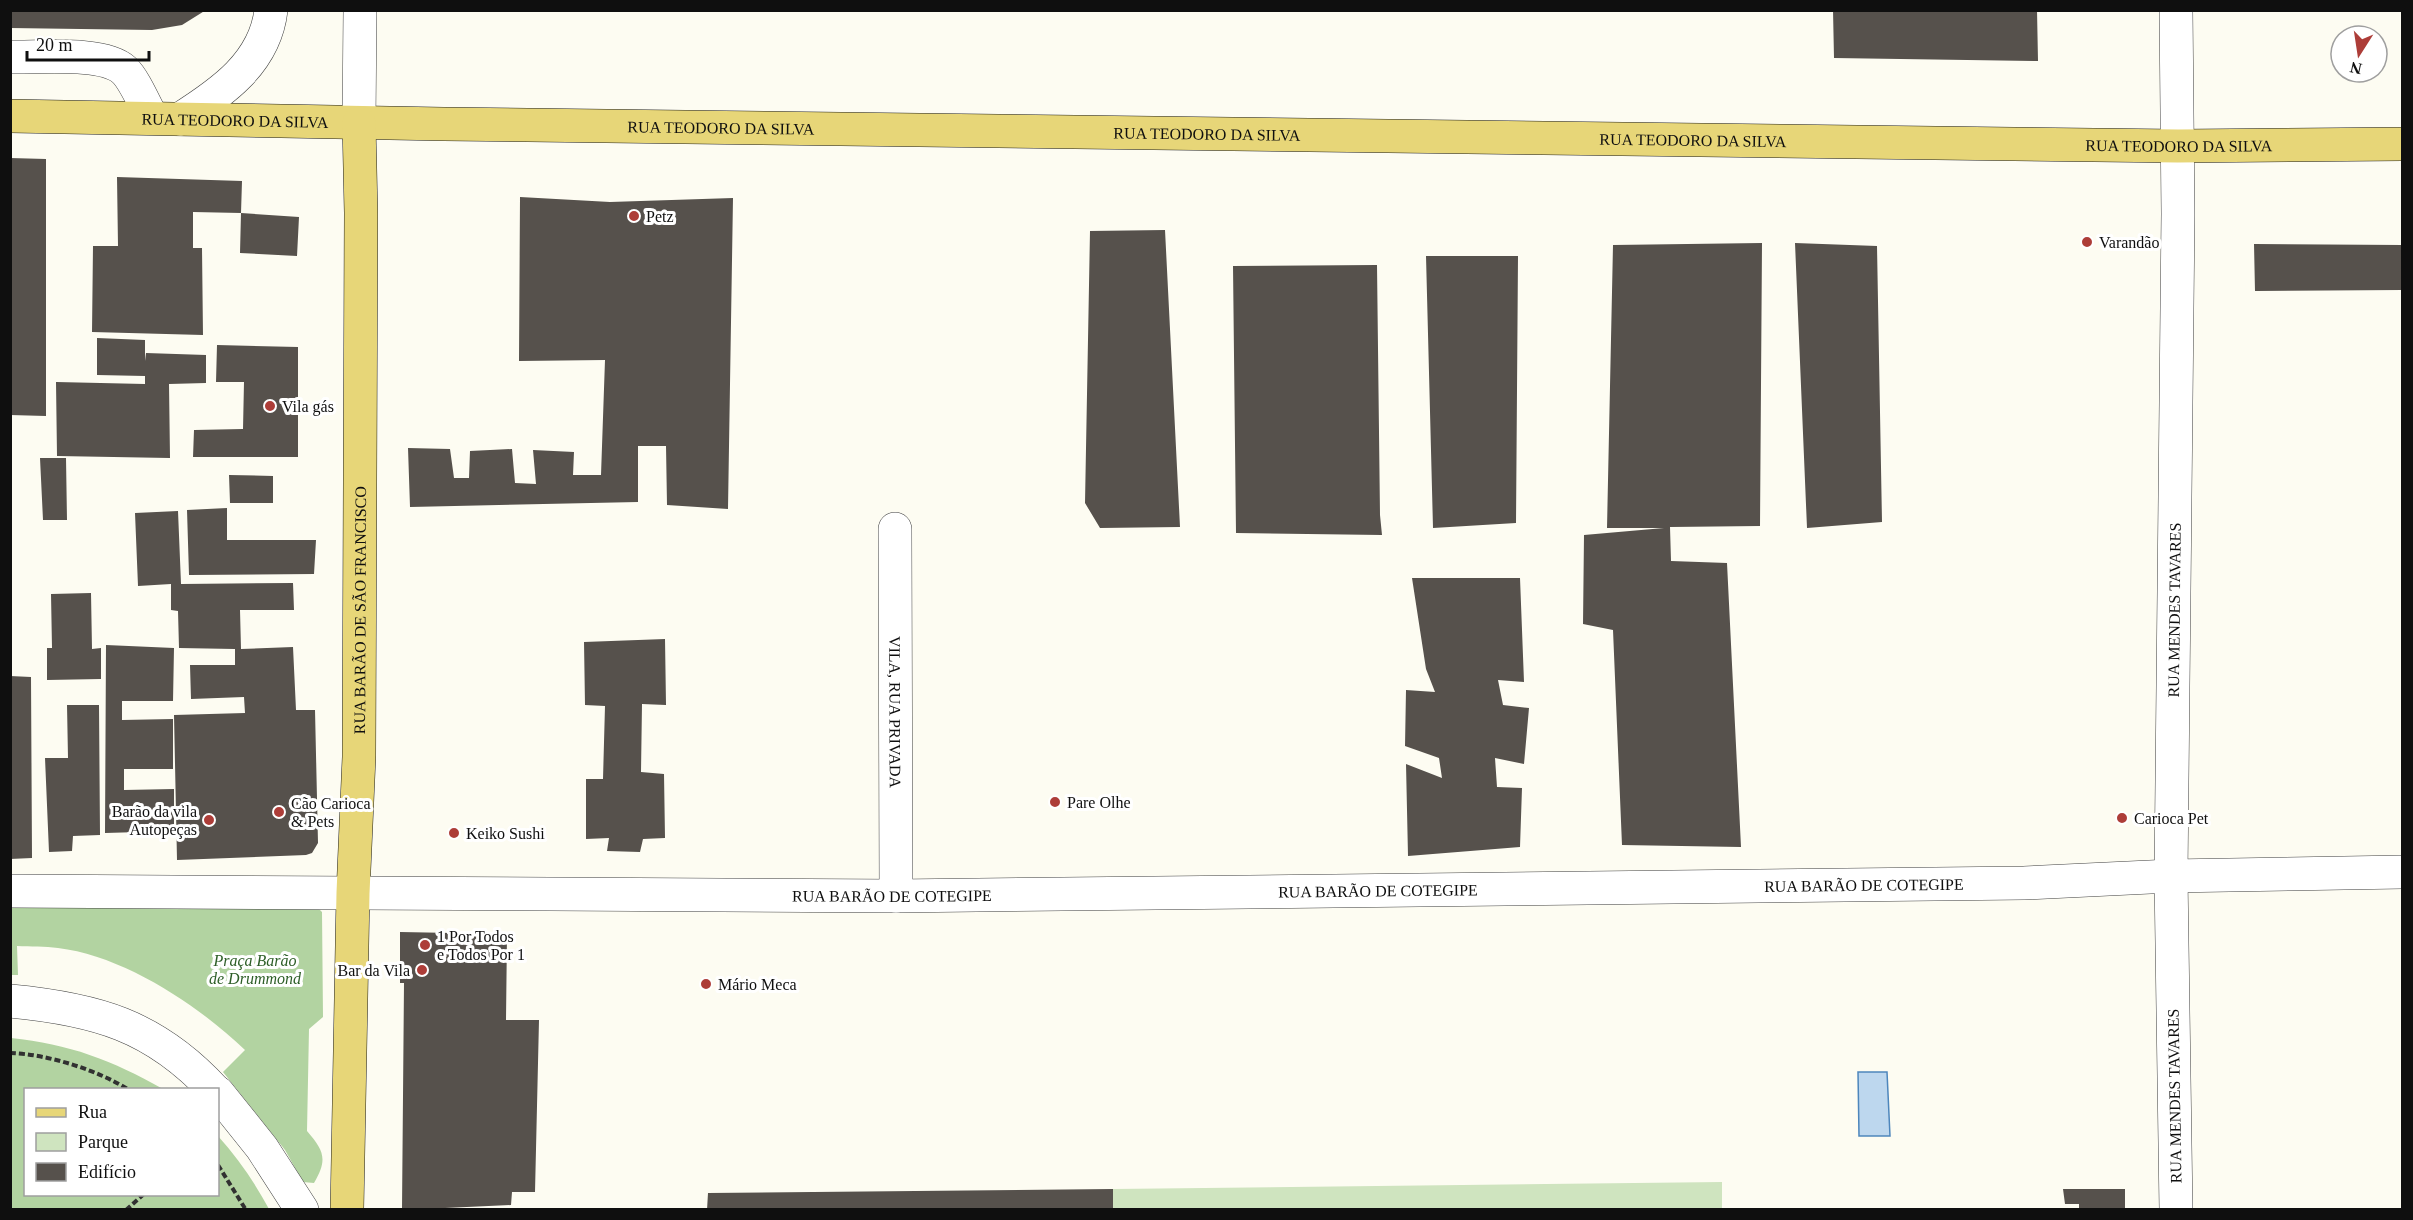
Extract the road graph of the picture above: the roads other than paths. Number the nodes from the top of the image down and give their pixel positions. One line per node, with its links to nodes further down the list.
1 (271, 10): 6 (street)
2 (360, 10): 7 (street, RUA BARÃO DE SÃO FRANCISCO)
3 (2176, 10): 9 (street, RUA MENDES TAVARES)
4 (10, 57): 6 (street)
5 (10, 116): 6 (main road, RUA TEODORO DA SILVA)
6 (166, 118): 7 (main road, RUA TEODORO DA SILVA)
7 (359, 123): 9 (main road, RUA TEODORO DA SILVA); 14 (main road, RUA BARÃO DE SÃO FRANCISCO)
8 (2403, 144): 9 (main road, RUA TEODORO DA SILVA)
9 (2178, 146): 12 (street, RUA MENDES TAVARES)
10 (895, 529): 15 (street, VILA, RUA PRIVADA)
11 (2403, 872): 12 (street, RUA BARÃO DE COTEGIPE)
12 (2171, 876): 15 (street, RUA BARÃO DE COTEGIPE); 21 (street, RUA MENDES TAVARES)
13 (10, 891): 14 (street)
14 (353, 893): 15 (street, RUA BARÃO DE COTEGIPE); 20 (main road, RUA BARÃO DE SÃO FRANCISCO)
15 (896, 896)
16 (10, 1001): 17 (street)
17 (213, 1088)
18 (219, 1095): 19 (street)
19 (302, 1209)
20 (347, 1209)
21 (2176, 1209)

